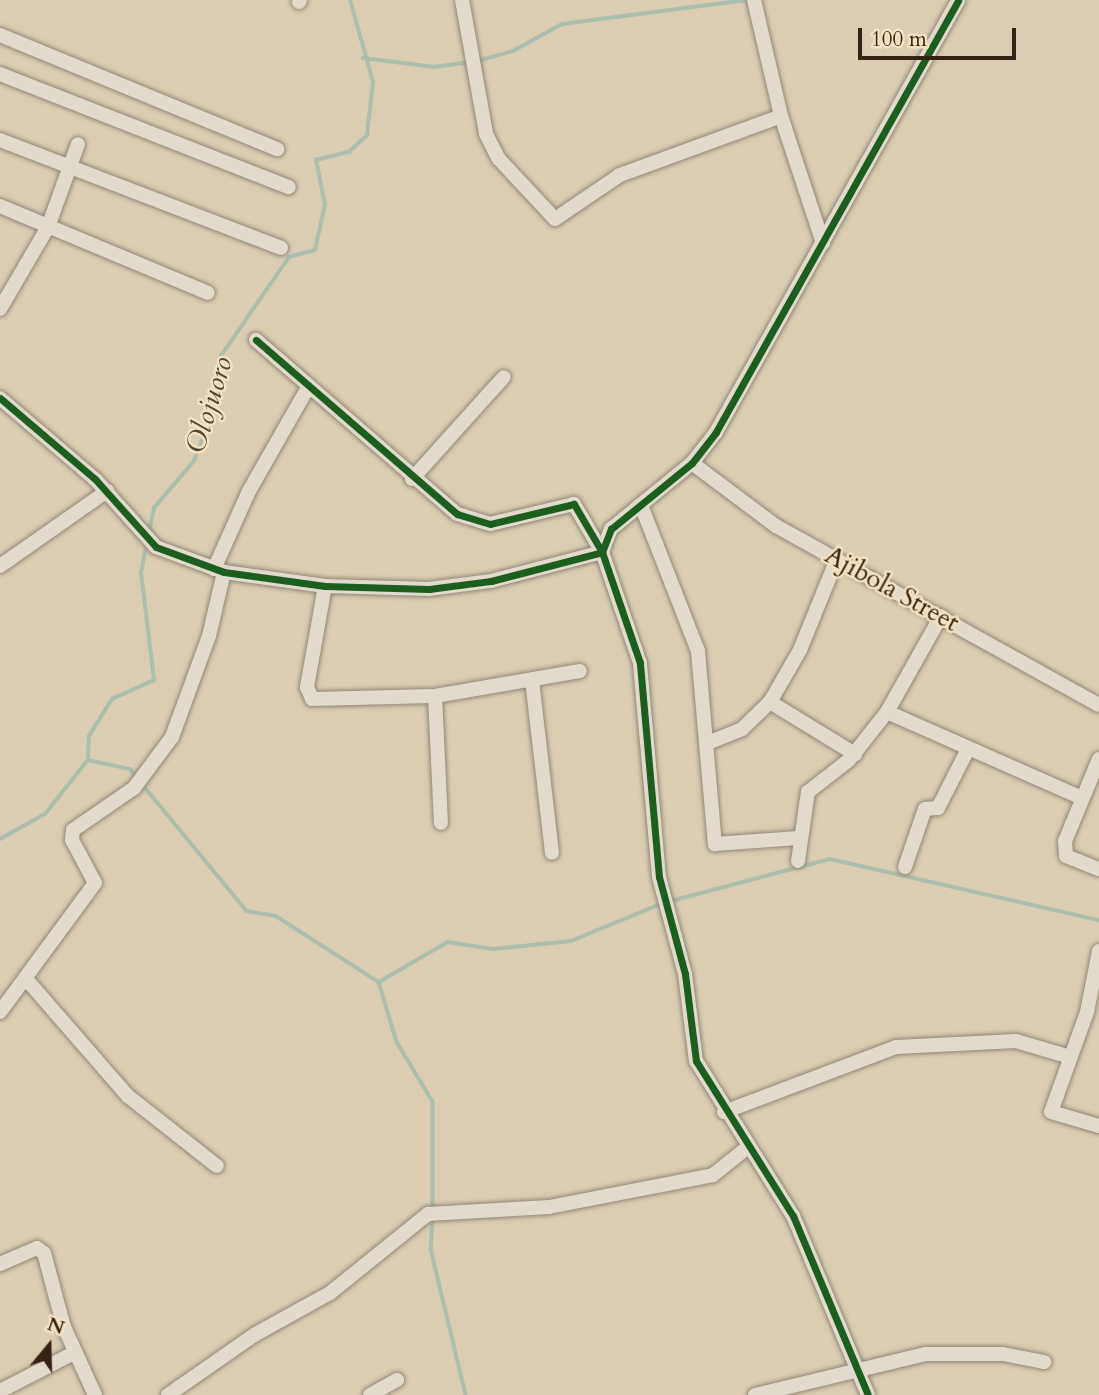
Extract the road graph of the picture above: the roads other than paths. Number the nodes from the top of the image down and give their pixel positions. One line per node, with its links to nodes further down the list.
1 (462, 0): 6 (street)
2 (958, 0): 14 (street)
3 (755, 5): 6 (street)
4 (0, 35): 9 (street)
5 (0, 75): 11 (street)
6 (781, 116): 14 (street)
7 (0, 141): 10 (street)
8 (78, 144): 10 (street)
9 (277, 149)
10 (69, 170): 13 (street); 15 (street)
11 (289, 187)
12 (0, 206): 13 (street)
13 (48, 227): 16 (street); 17 (street)
14 (824, 243): 22 (street)
15 (281, 248)
16 (208, 293)
17 (0, 309)
18 (256, 340): 20 (street)
19 (503, 377): 23 (street)
20 (309, 386): 23 (street); 29 (street)
21 (0, 398): 24 (street)
22 (692, 463): 25 (street); 27 (street, Ajibola Street)
23 (412, 479): 26 (street)
24 (107, 491): 28 (street); 29 (street)
25 (641, 505): 26 (street); 38 (street)
26 (602, 552): 30 (street); 53 (street)
27 (837, 559): 31 (street, Ajibola Street); 35 (street)
28 (0, 566)
29 (219, 570): 30 (street); 50 (street)
30 (325, 586): 34 (street)
31 (941, 616): 36 (street, Ajibola Street); 37 (street)
32 (579, 671): 33 (street)
33 (532, 680): 34 (street); 45 (street)
34 (435, 696): 43 (street)
35 (770, 702): 38 (street); 40 (street)
36 (1099, 705)
37 (887, 712): 39 (street); 40 (street)
38 (710, 741): 44 (street)
39 (967, 751): 42 (street); 47 (street)
40 (855, 754): 44 (street)
41 (1099, 760): 42 (street)
42 (1080, 797): 48 (street)
43 (442, 822)
44 (798, 838): 46 (street)
45 (552, 853)
46 (798, 861)
47 (905, 867)
48 (1099, 869)
49 (1099, 951): 52 (street)
50 (27, 980): 51 (street); 56 (street)
51 (0, 1012)
52 (1067, 1056): 53 (street); 54 (street)
53 (724, 1112): 55 (street)
54 (1099, 1126)
55 (748, 1147): 60 (street); 64 (street)
56 (217, 1166)
57 (0, 1264): 58 (street)
58 (74, 1353): 62 (street); 63 (street)
59 (1044, 1362): 60 (street)
60 (860, 1370): 66 (street); 67 (street)
61 (397, 1380): 65 (street)
62 (0, 1391)
63 (95, 1395)
64 (168, 1395)
65 (370, 1395)
66 (755, 1395)
67 (868, 1395)

